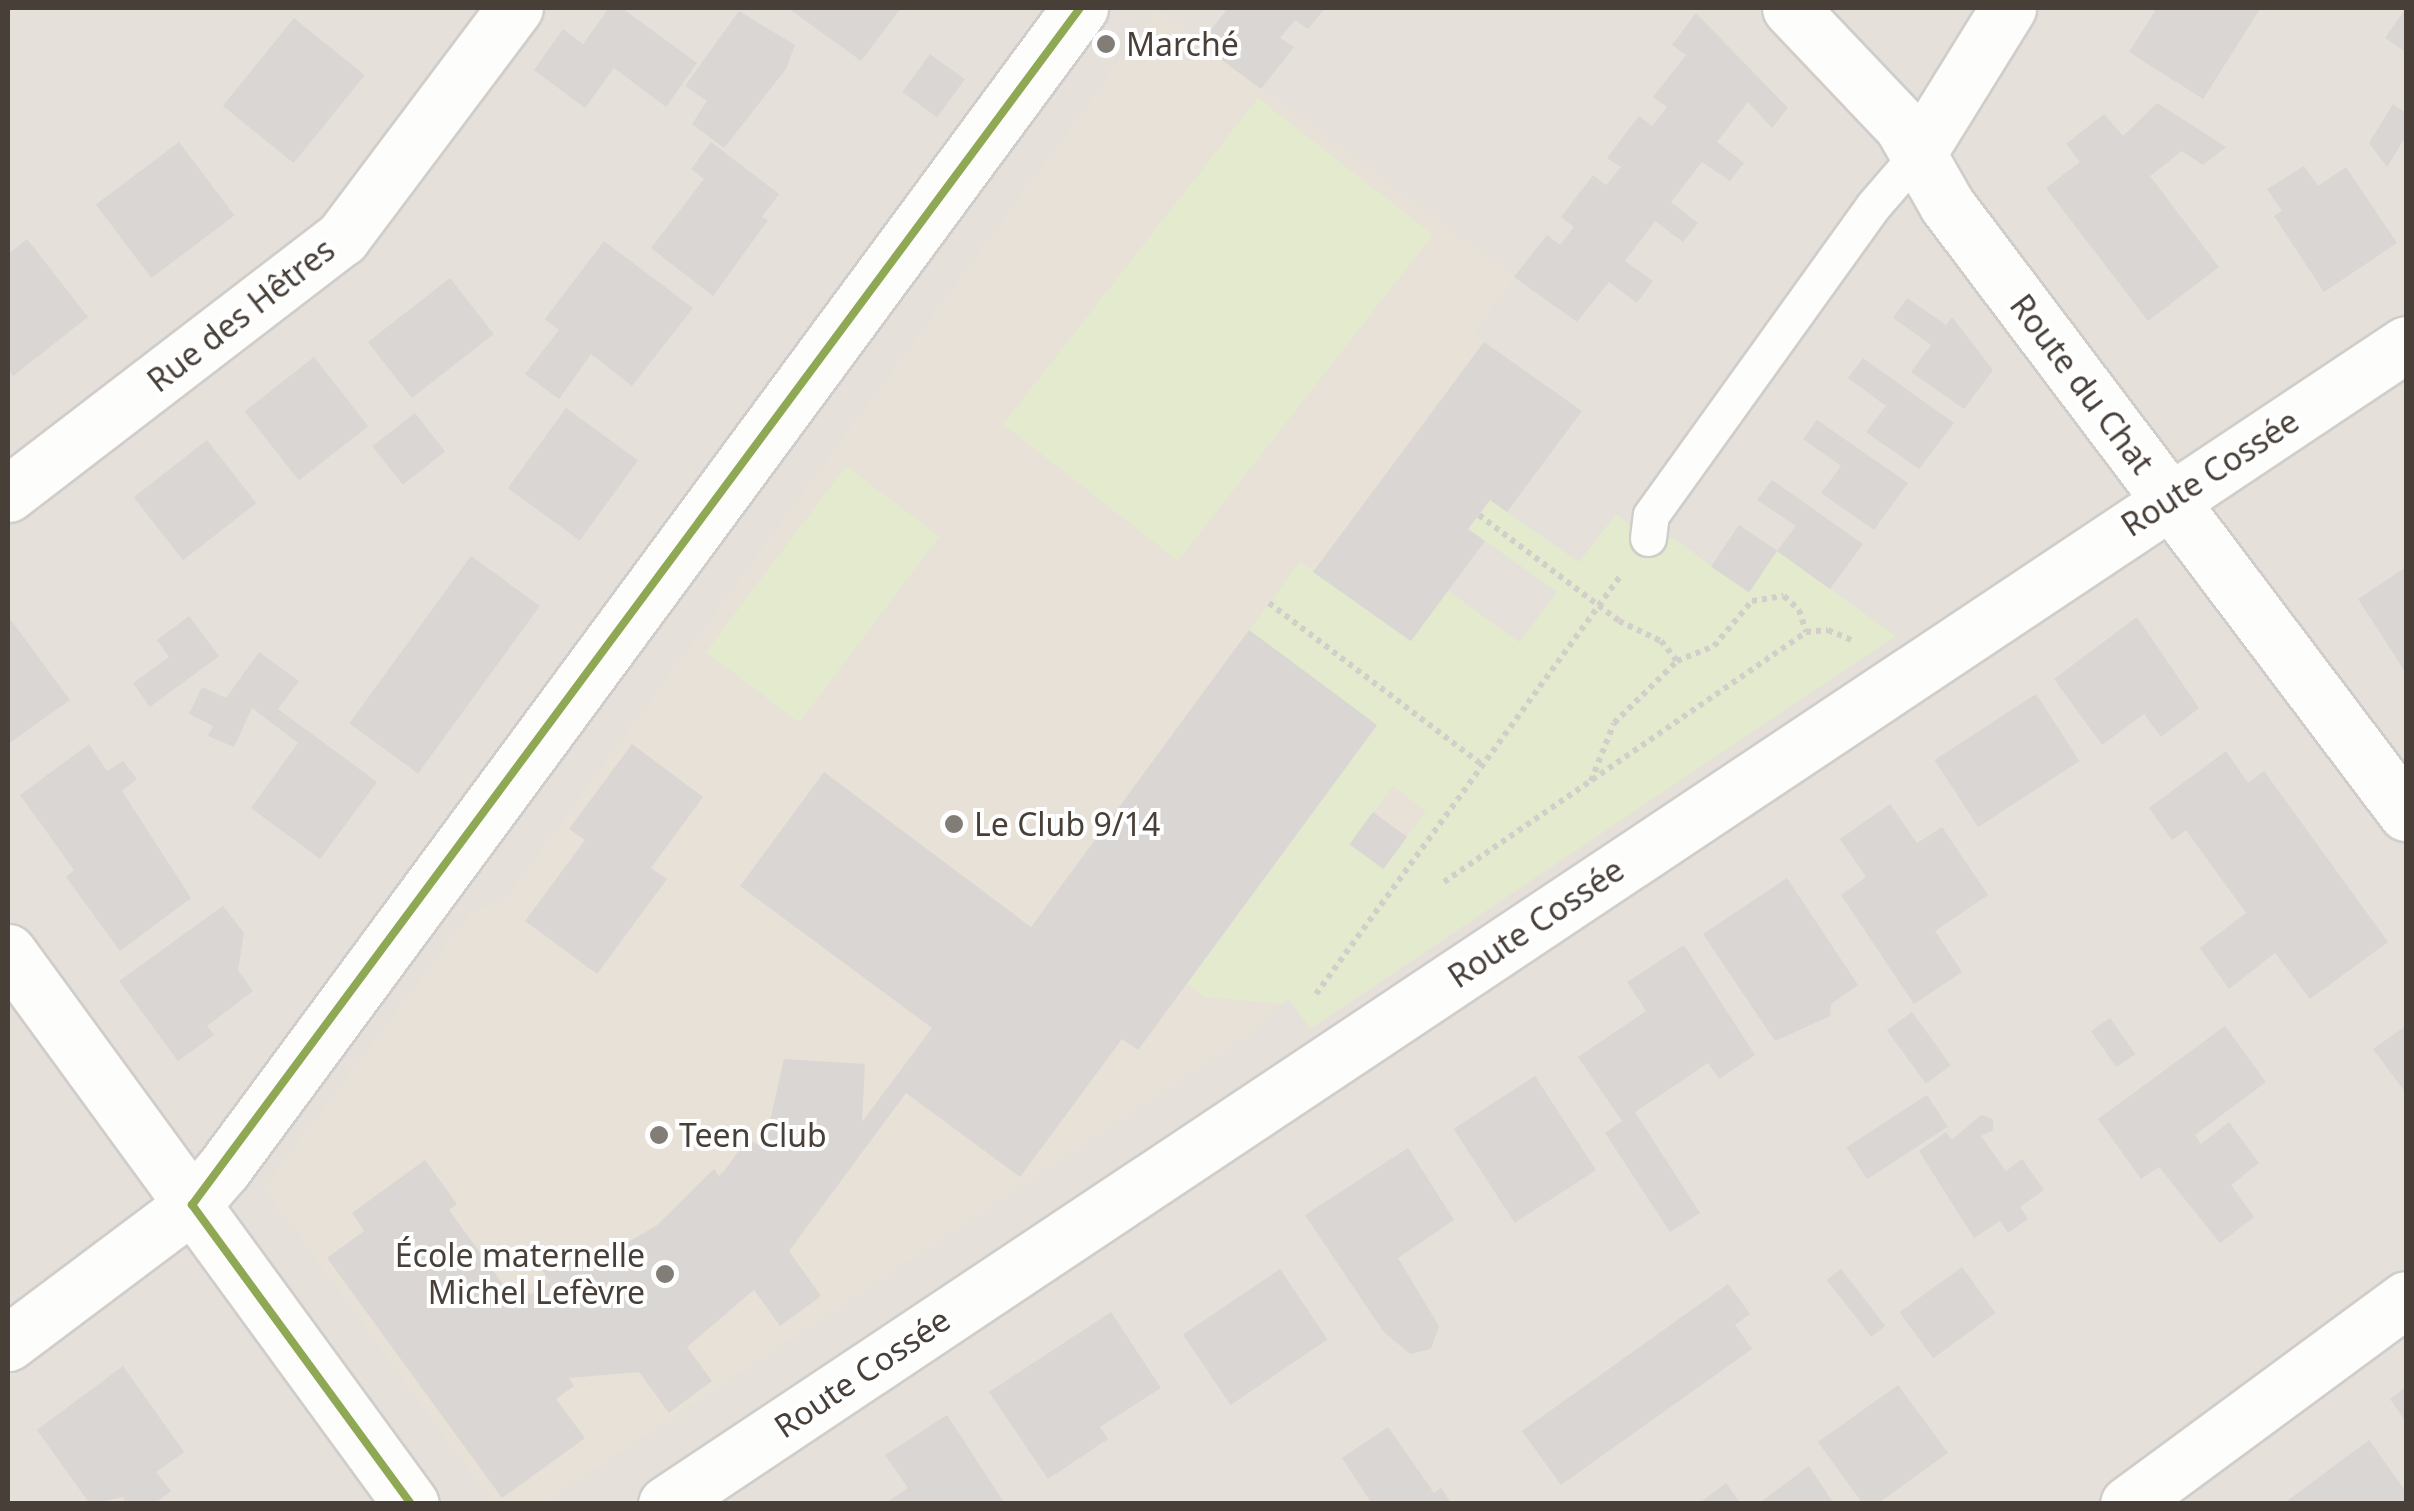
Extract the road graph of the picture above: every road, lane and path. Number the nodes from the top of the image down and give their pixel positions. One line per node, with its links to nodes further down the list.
1 (515, 8): 7 (street, Rue des Hêtres)
2 (1080, 8): 22 (street)
3 (1790, 8): 5 (street, Route du Chat)
4 (2008, 8): 5 (street)
5 (1917, 155): 8 (street, Route du Chat); 10 (lane)
6 (2406, 344): 8 (street, Route Cossée)
7 (8, 494)
8 (2168, 500): 15 (street, Route Cossée); 18 (street, Route du Chat)
9 (1479, 514): 12 (path)
10 (1648, 538): 12 (path)
11 (1269, 603): 16 (path)
12 (1598, 606): 14 (path); 16 (path)
13 (1806, 632): 14 (path); 15 (path); 17 (path)
14 (1677, 661): 17 (path)
15 (1898, 681): 26 (street, Route Cossée)
16 (1481, 764): 21 (path)
17 (1591, 781): 19 (path)
18 (2406, 813)
19 (1444, 882)
20 (8, 952): 22 (street)
21 (1308, 1006)
22 (192, 1205): 24 (street); 25 (street)
23 (2406, 1299): 27 (street)
24 (8, 1343)
25 (411, 1504)
26 (666, 1504)
27 (2128, 1504)

